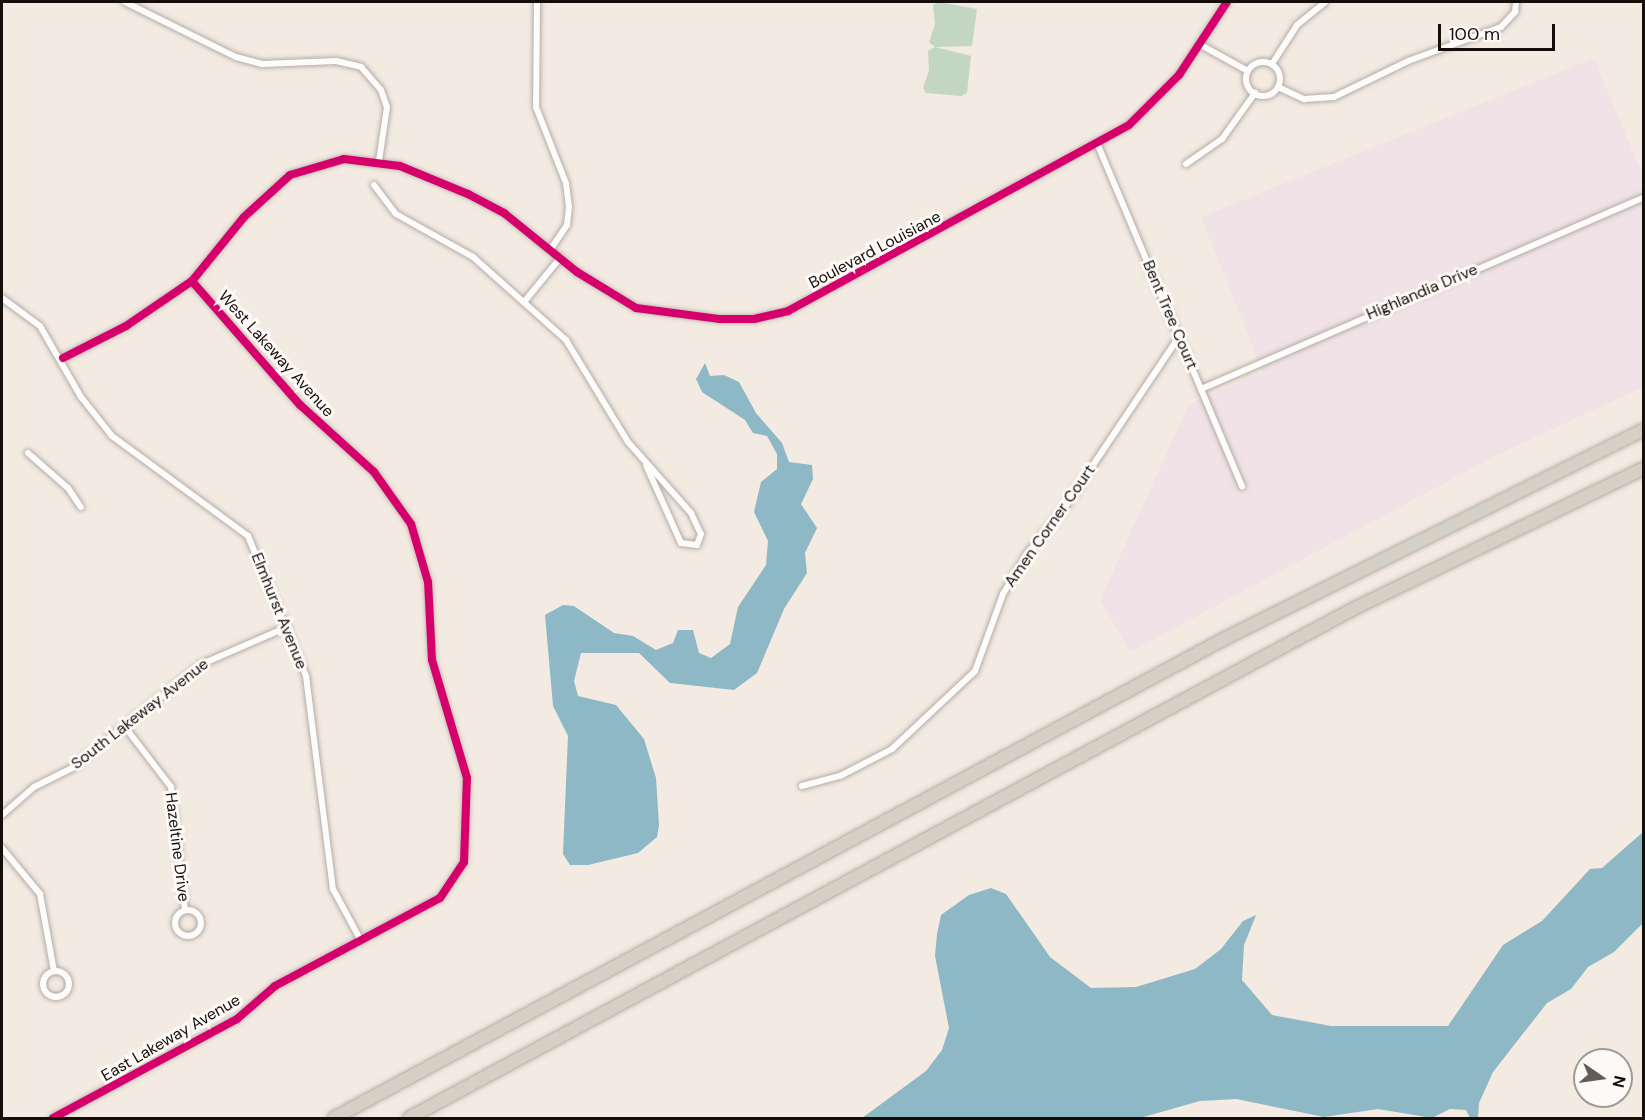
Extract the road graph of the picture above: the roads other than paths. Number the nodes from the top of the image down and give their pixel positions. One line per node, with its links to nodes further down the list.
1 (125, 2): 12 (street)
2 (537, 2): 16 (street)
3 (1227, 2): 6 (street, Boulevard Louisiane)
4 (1325, 2): 7 (street)
5 (1516, 2): 9 (street)
6 (1199, 44): 8 (street); 11 (street, Boulevard Louisiane)
7 (1272, 64): 8 (street); 9 (street)
8 (1248, 71): 10 (street)
9 (1278, 87): 10 (street)
10 (1256, 93): 13 (street)
11 (1097, 143): 17 (street, Boulevard Louisiane); 21 (street, Bent Tree Court)
12 (379, 161): 16 (street, Boulevard Louisiane); 18 (street, Boulevard Louisiane)
13 (1186, 164)
14 (374, 185): 20 (street)
15 (1644, 197): 23 (street, Highlandia Drive)
16 (551, 249): 17 (street, Boulevard Louisiane)
17 (561, 257): 20 (street)
18 (192, 281): 22 (street, Boulevard Louisiane); 35 (street, West Lakeway Avenue)
19 (2, 298): 22 (street, Elmhurst Avenue)
20 (524, 302): 26 (street)
21 (1180, 335): 23 (street, Bent Tree Court); 32 (street, Amen Corner Court)
22 (63, 358): 30 (street, Elmhurst Avenue)
23 (1201, 389): 28 (street, Bent Tree Court)
24 (1644, 430): 40 (highway)
25 (28, 453): 29 (street)
26 (646, 465): 26 (street)
27 (1644, 468): 41 (highway)
28 (1242, 487)
29 (81, 507)
30 (287, 627): 31 (street, South Lakeway Avenue); 37 (street, Elmhurst Avenue)
31 (125, 727): 33 (street, South Lakeway Avenue); 36 (street, Hazeltine Drive)
32 (802, 786)
33 (2, 815)
34 (2, 848): 38 (street)
35 (458, 875): 37 (street, East Lakeway Avenue)
36 (185, 910): 36 (street, Hazeltine Drive)
37 (360, 939): 39 (street, East Lakeway Avenue)
38 (54, 971): 38 (street)
39 (53, 1119)
40 (334, 1119)
41 (409, 1119)

